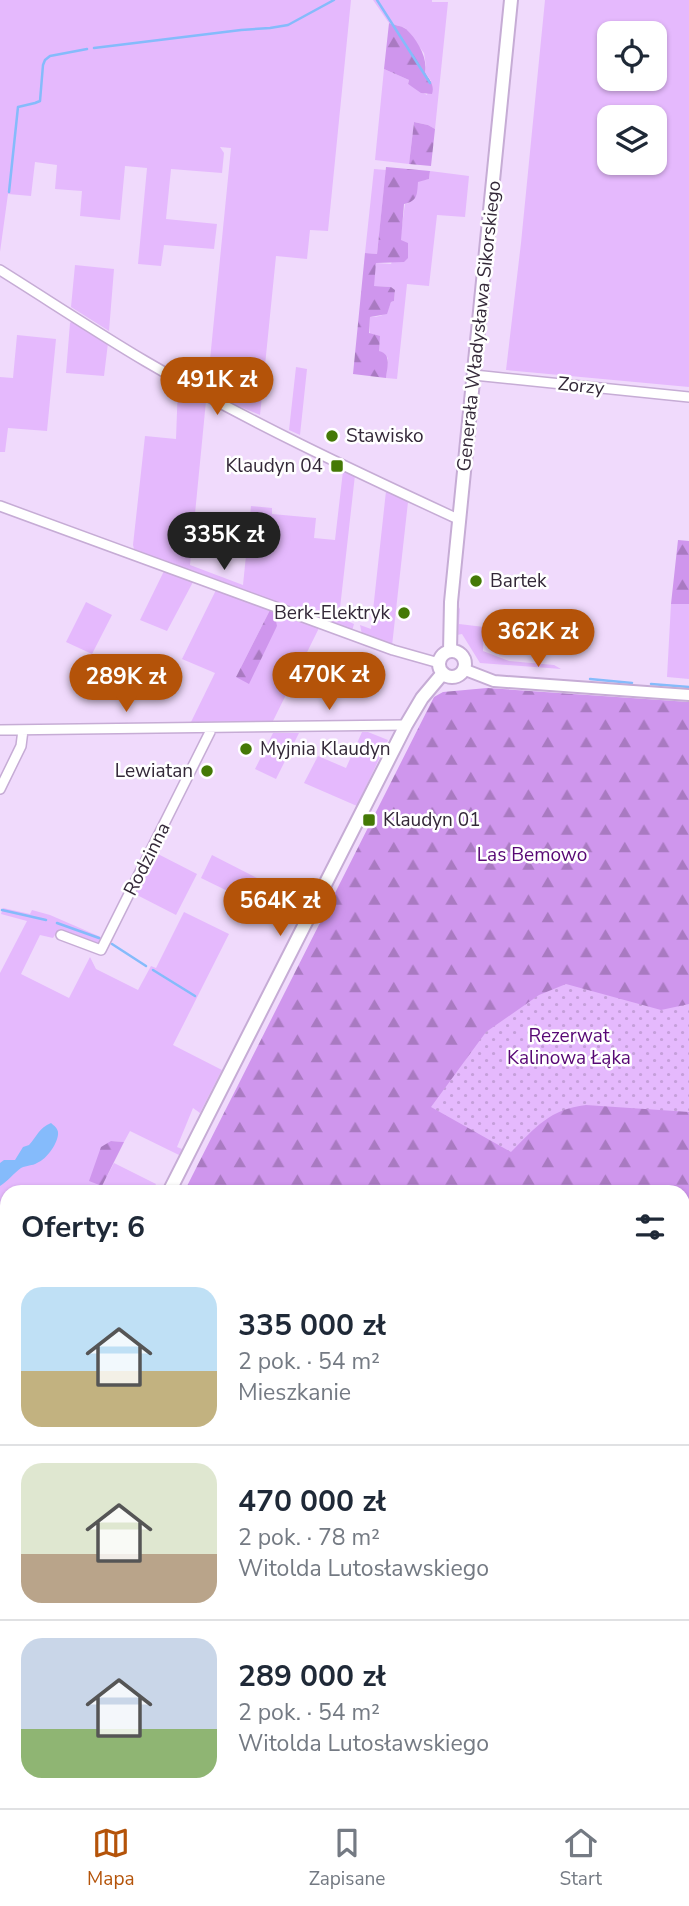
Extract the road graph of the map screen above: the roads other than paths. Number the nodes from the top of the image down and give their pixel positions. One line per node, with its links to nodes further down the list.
1 (511, 0): 3 (main road, Generała Władysława Sikorskiego)
2 (0, 270): 6 (street)
3 (474, 375): 4 (street, Zorzy); 6 (main road, Generała Władysława Sikorskiego)
4 (689, 397)
5 (0, 506): 8 (street)
6 (460, 520): 7 (main road, Generała Władysława Sikorskiego)
7 (450, 651): 8 (main road); 9 (main road)
8 (441, 668): 9 (main road); 11 (main road)
9 (463, 669): 10 (street)
10 (689, 695)
11 (406, 725): 12 (street); 17 (main road)
12 (210, 728): 14 (street); 16 (street, Rodzinna)
13 (0, 730): 14 (street)
14 (23, 730): 15 (street)
15 (0, 789)
16 (61, 935)
17 (173, 1185)

